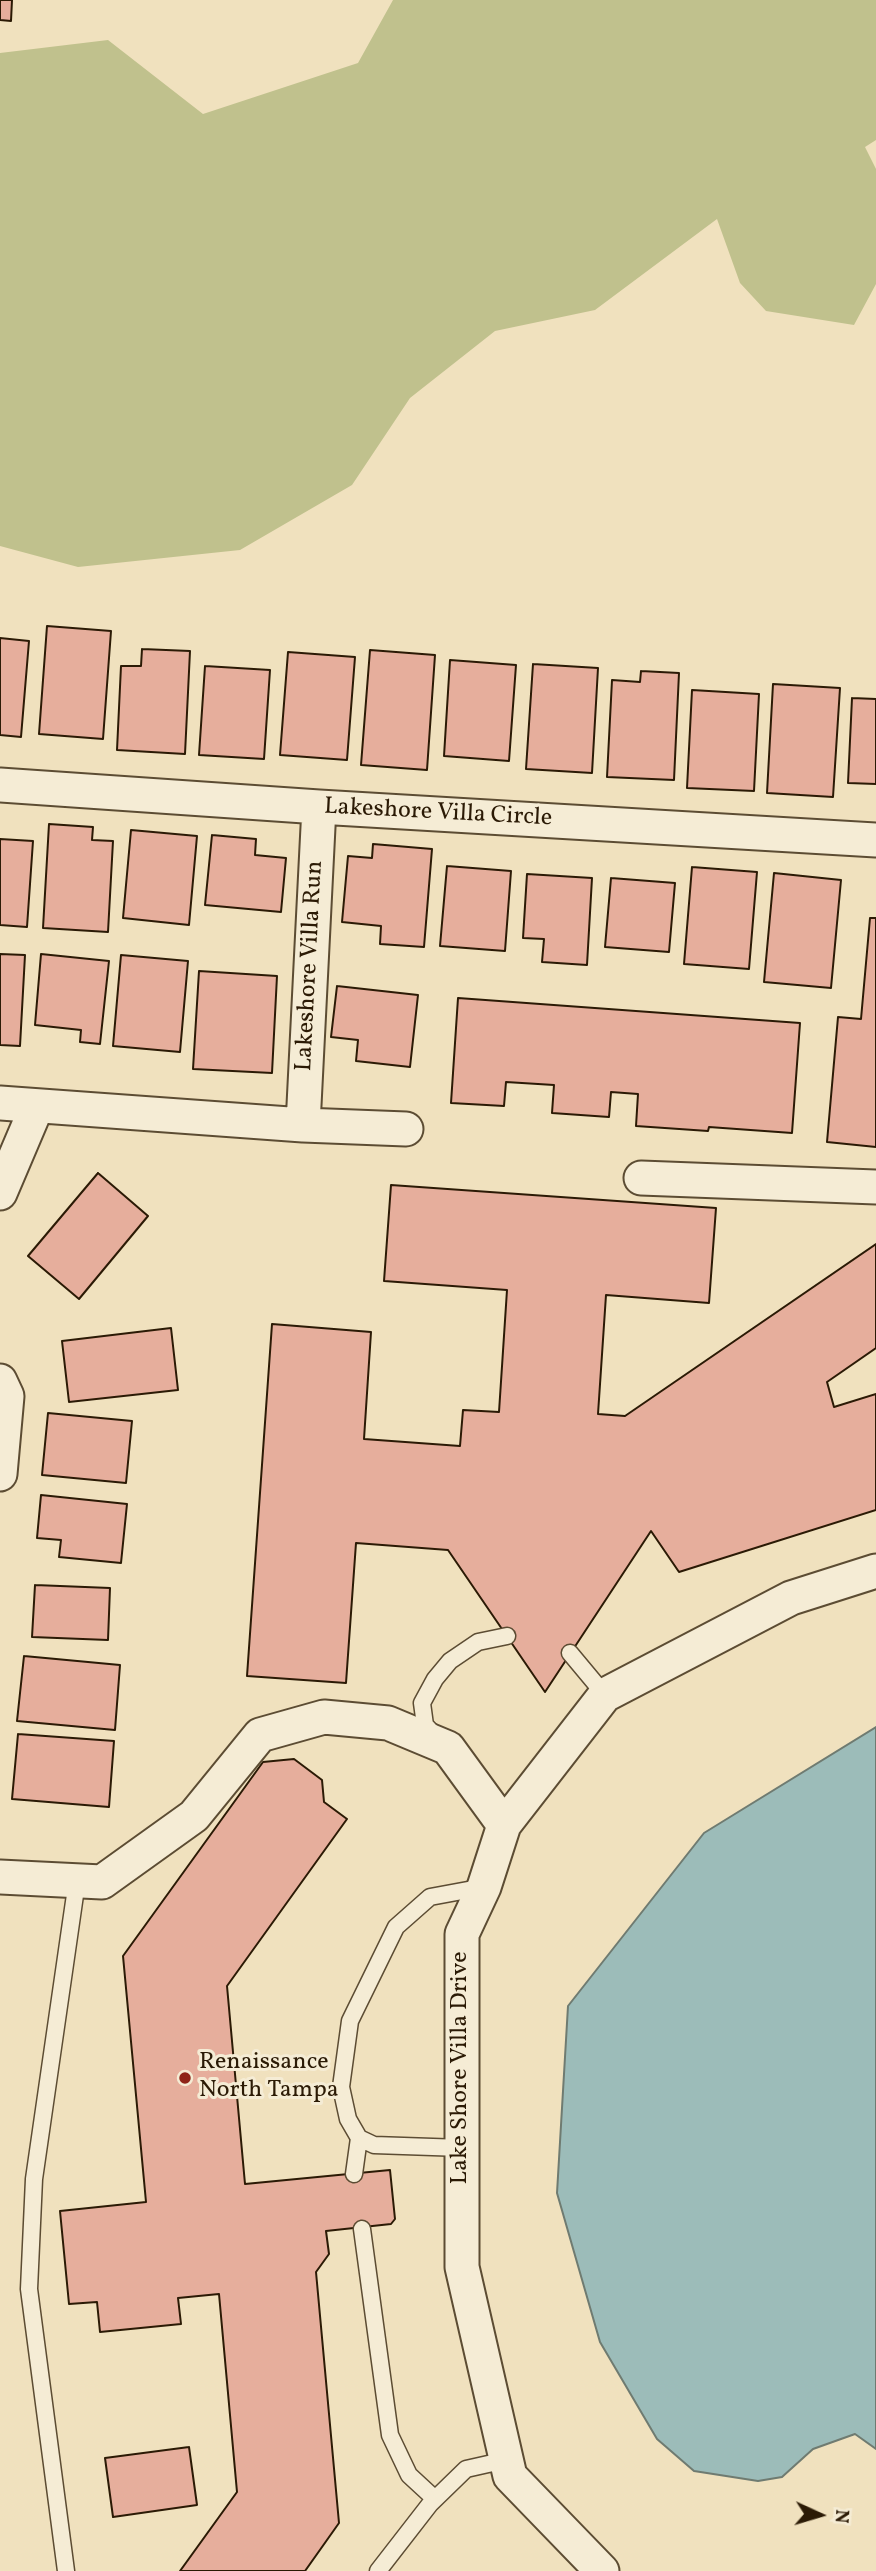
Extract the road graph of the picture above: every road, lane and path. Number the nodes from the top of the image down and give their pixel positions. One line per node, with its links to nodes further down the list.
1 (0, 785): 2 (street, Lakeshore Villa Circle)
2 (319, 807): 3 (street, Lakeshore Villa Circle); 6 (street, Lakeshore Villa Run)
3 (876, 840)
4 (0, 1103): 5 (street)
5 (37, 1106): 6 (street); 10 (street)
6 (303, 1125): 7 (street)
7 (406, 1129)
8 (641, 1178): 9 (street)
9 (876, 1187)
10 (0, 1194)
11 (0, 1381): 12 (street)
12 (0, 1474)
13 (876, 1571): 16 (street, Lake Shore Villa Drive)
14 (507, 1636): 17 (lane)
15 (570, 1653): 16 (lane)
16 (605, 1695): 18 (street, Lake Shore Villa Drive)
17 (448, 1748): 18 (street); 20 (street)
18 (505, 1825): 21 (street, Lake Shore Villa Drive)
19 (0, 1877): 20 (street)
20 (77, 1881): 28 (lane)
21 (484, 1887): 22 (lane); 23 (street, Lake Shore Villa Drive)
22 (359, 2138): 23 (lane); 24 (lane)
23 (461, 2148): 26 (street, Lake Shore Villa Drive)
24 (355, 2174)
25 (362, 2229): 27 (lane)
26 (506, 2460): 27 (lane); 30 (street, Lake Shore Villa Drive)
27 (435, 2499): 29 (lane)
28 (66, 2571)
29 (378, 2571)
30 (602, 2571)

